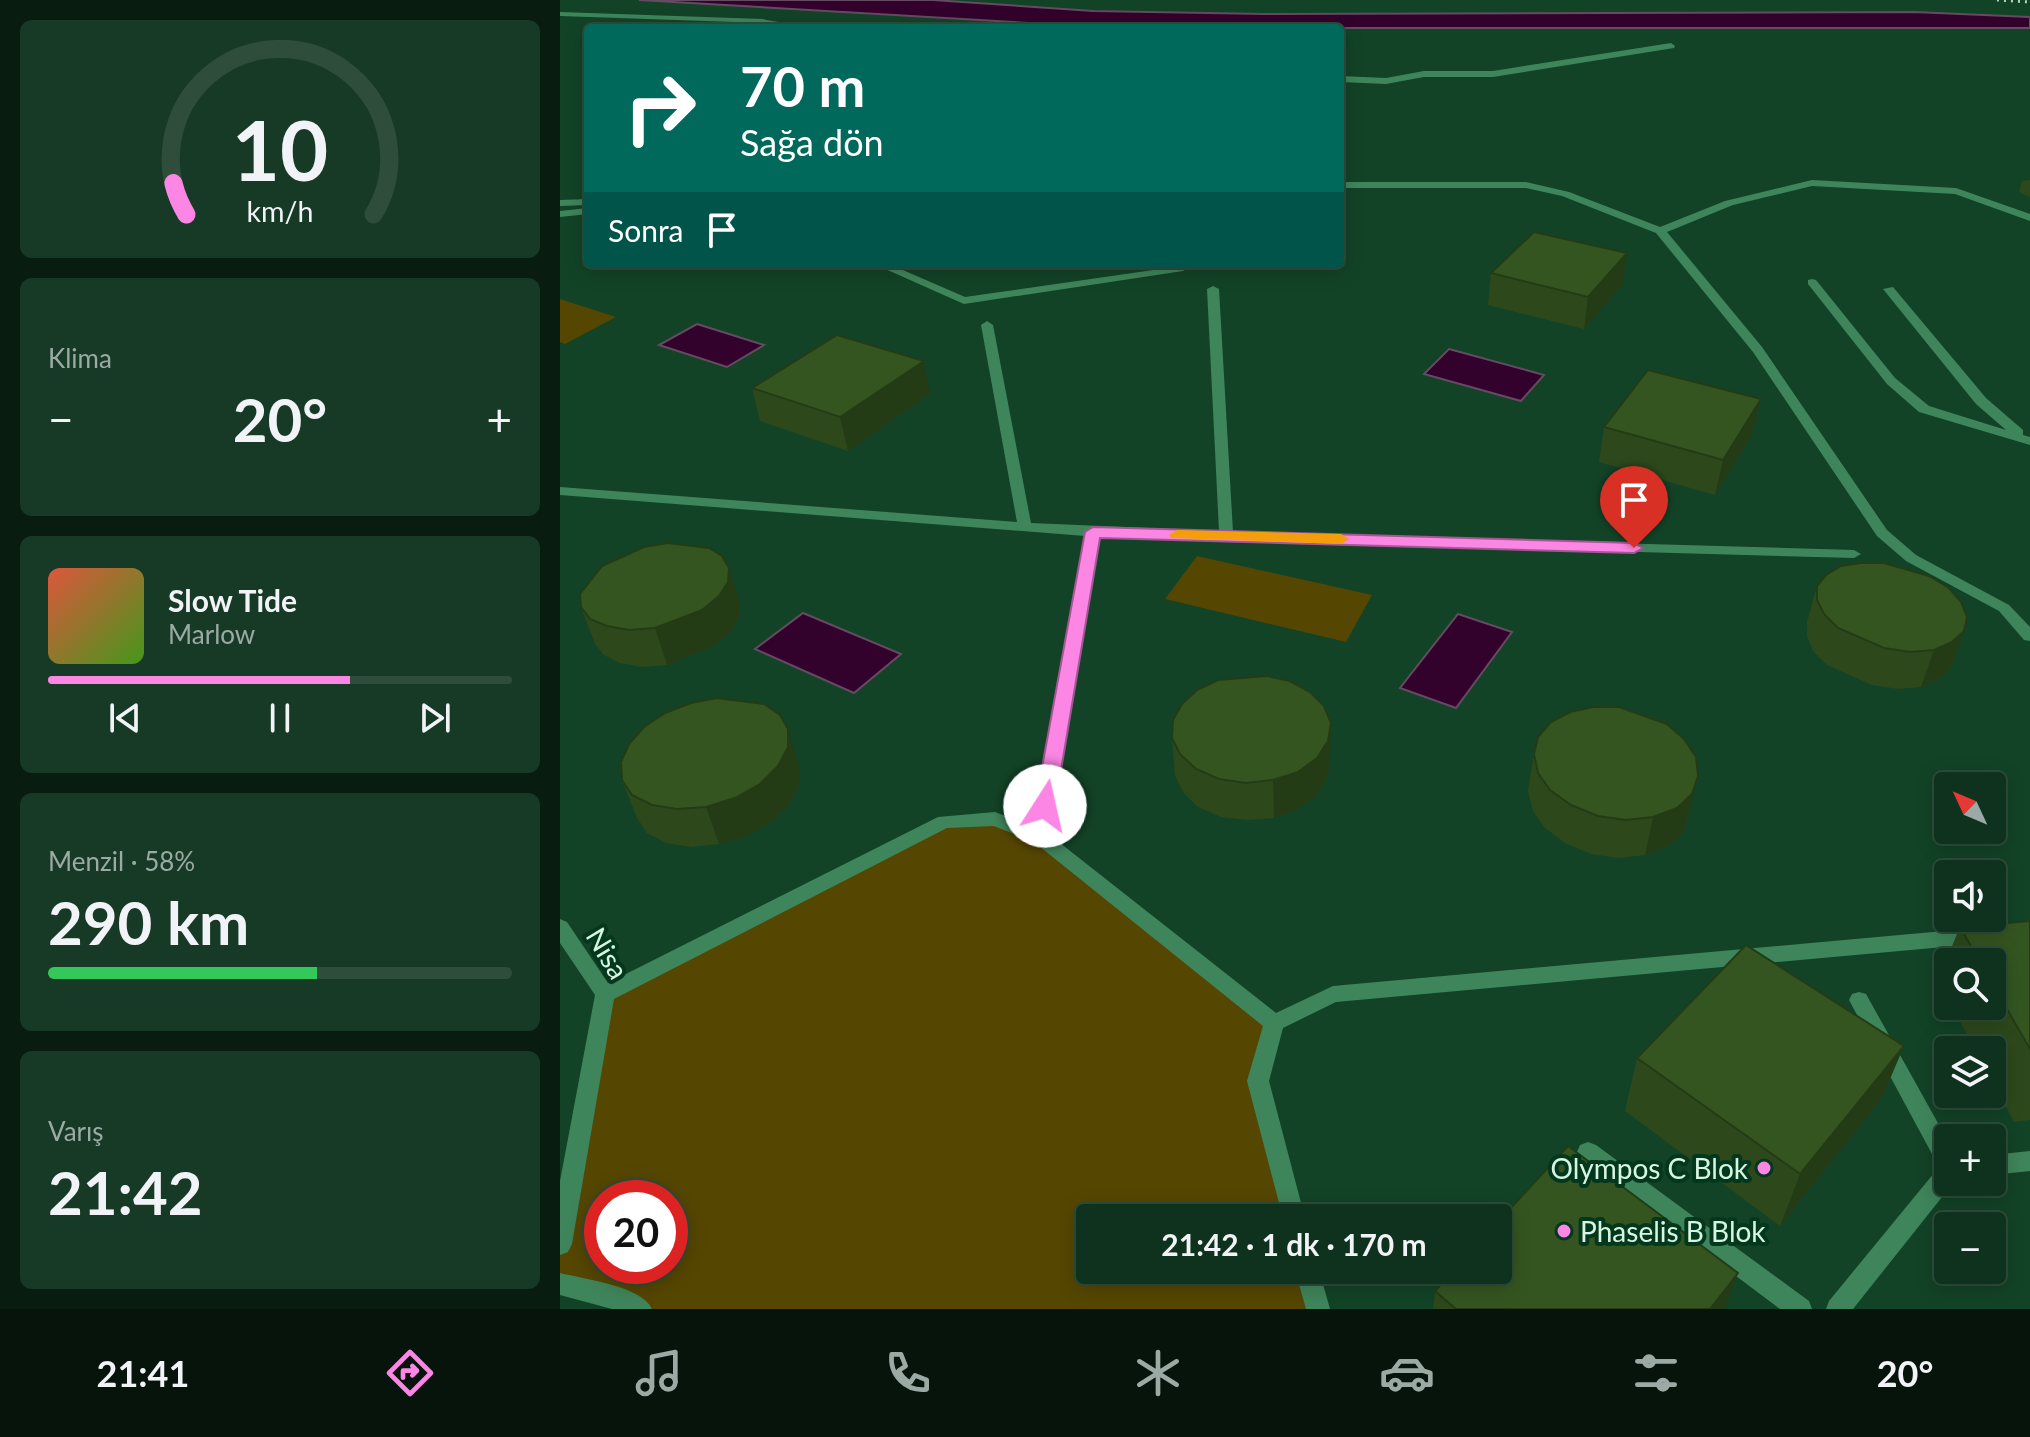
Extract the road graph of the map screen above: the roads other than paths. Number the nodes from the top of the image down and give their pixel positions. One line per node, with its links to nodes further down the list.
1 (560, 14): 2 (street)
2 (780, 24)
3 (1671, 46): 4 (street)
4 (1344, 79)
5 (1344, 185): 11 (street)
6 (584, 202): 7 (street)
7 (560, 203)
8 (584, 211): 9 (street)
9 (560, 214)
10 (2030, 218): 11 (street)
11 (1660, 231): 24 (street)
12 (889, 268): 13 (street)
13 (1183, 268)
14 (1812, 282): 18 (street)
15 (1213, 289): 22 (street)
16 (1889, 289): 18 (street)
17 (987, 325): 20 (street)
18 (2027, 439)
19 (560, 491): 20 (street)
20 (1025, 528): 21 (street)
21 (1093, 532): 22 (street); 25 (street)
22 (1226, 536): 23 (street)
23 (1854, 554)
24 (2030, 636)
25 (1040, 837): 28 (street); 30 (street)
26 (560, 927): 28 (street, Nisa)
27 (1998, 934): 30 (street)
28 (605, 994): 37 (street, Nisa)
29 (1859, 1000): 31 (street)
30 (1274, 1023): 36 (street)
31 (1934, 1137)
32 (1588, 1152): 42 (street)
33 (2030, 1161): 34 (street)
34 (2006, 1164)
35 (1934, 1190): 43 (street)
36 (1290, 1204)
37 (560, 1244)
38 (560, 1284): 40 (street)
39 (1311, 1284): 41 (street)
40 (640, 1309)
41 (1318, 1309)
42 (1800, 1309)
43 (1838, 1309)

